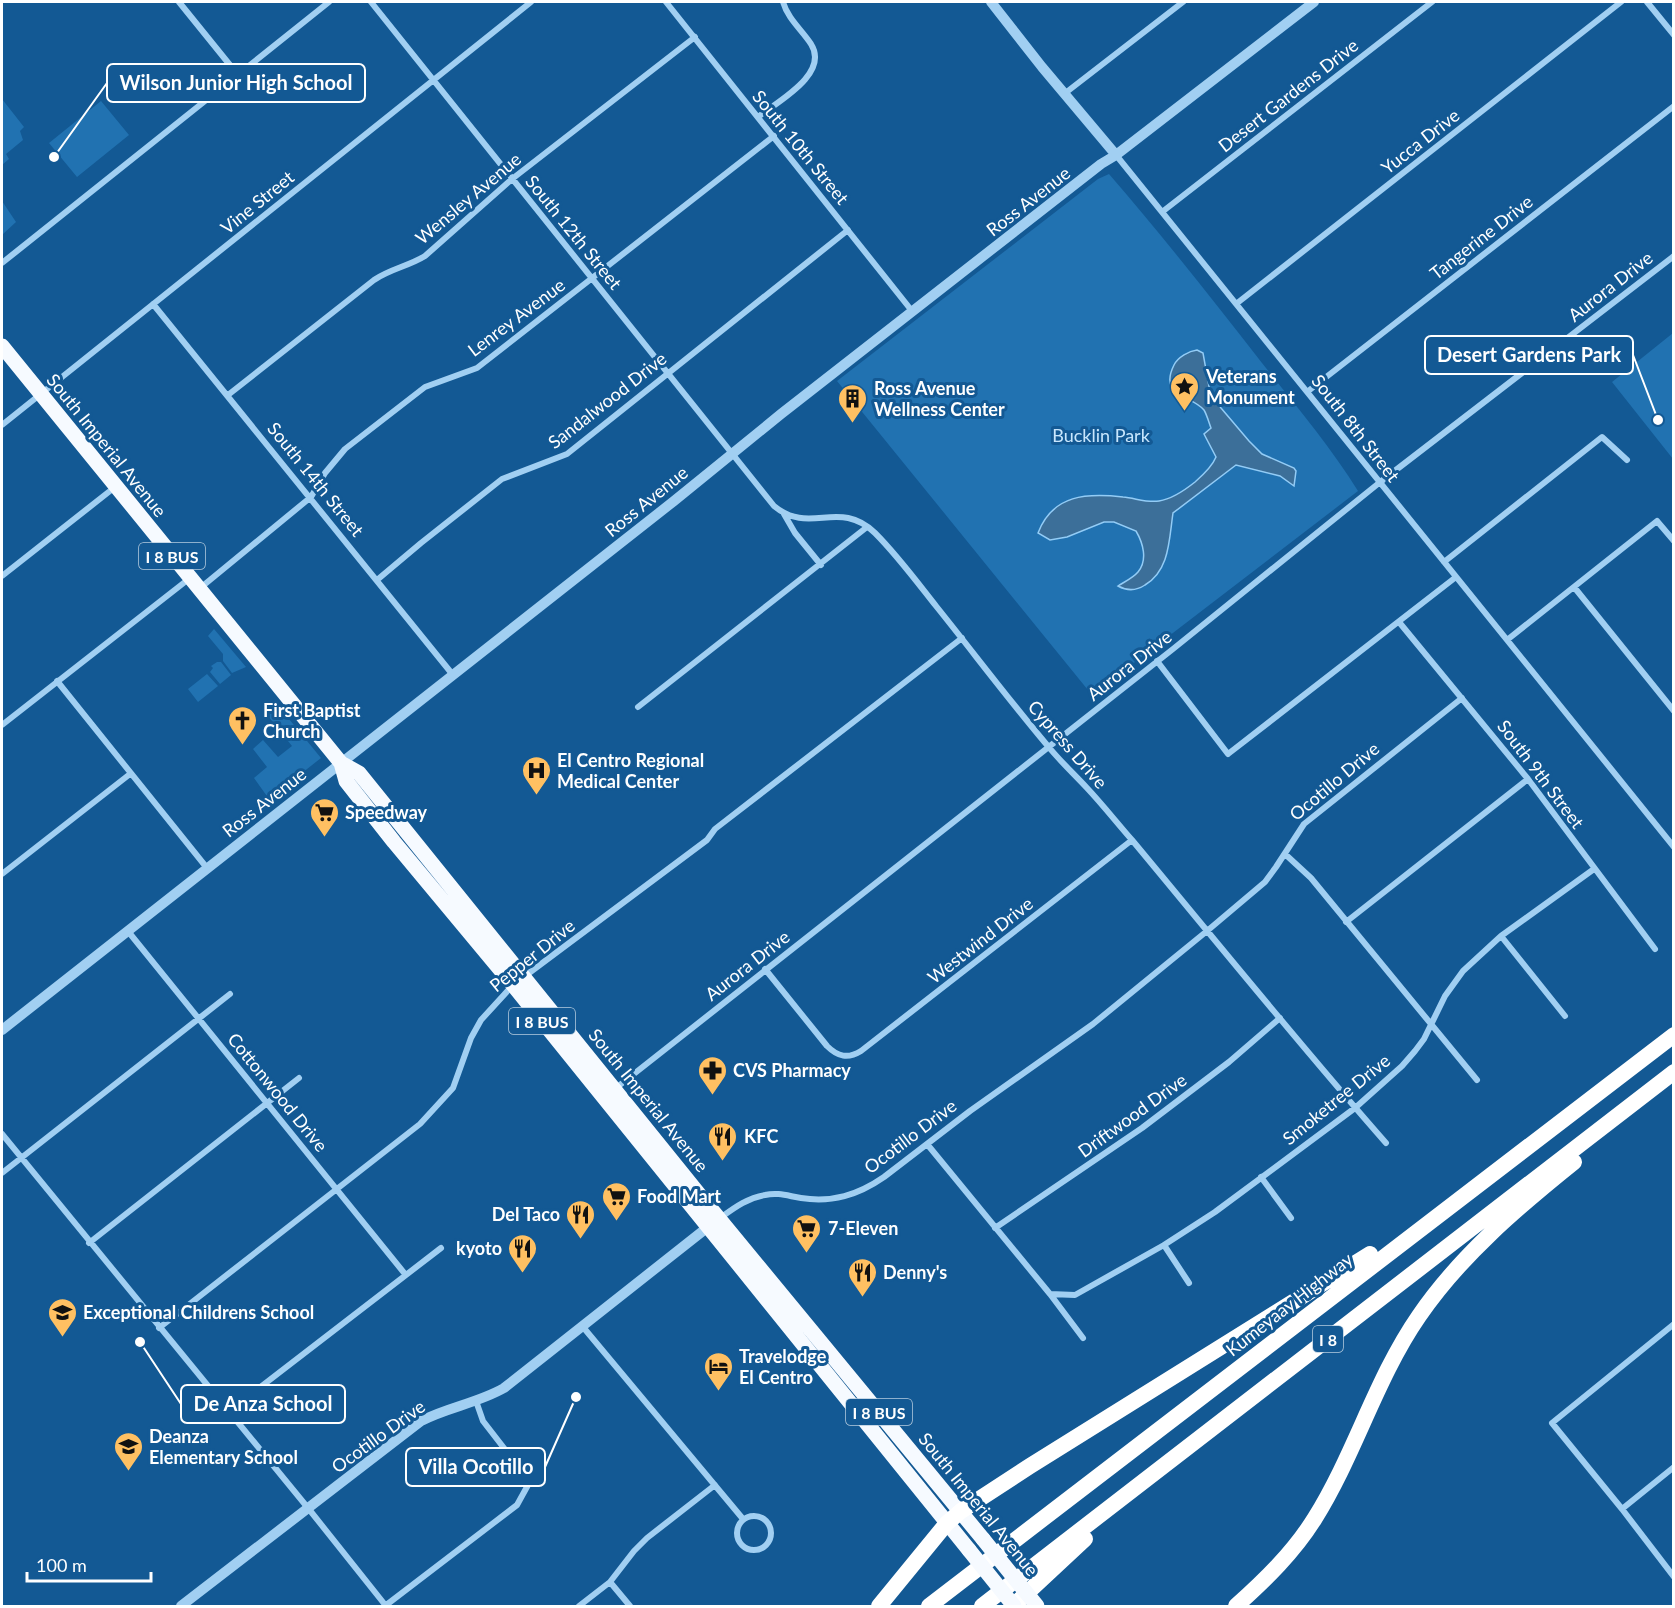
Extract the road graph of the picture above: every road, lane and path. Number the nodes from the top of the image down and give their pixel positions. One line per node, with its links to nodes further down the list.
1 (179, 2): 15 (street)
2 (329, 2): 15 (street)
3 (370, 2): 16 (street, South 12th Street)
4 (531, 2): 16 (street, Vine Street)
5 (666, 2): 14 (street, South 10th Street)
6 (783, 2): 19 (street)
7 (991, 2): 17 (street, South 8th Street)
8 (1183, 2): 17 (street)
9 (1314, 2): 21 (street, Ross Avenue)
10 (1432, 2): 23 (street, Desert Gardens Drive)
11 (1622, 2): 29 (street, Yucca Drive)
12 (1647, 2): 13 (street)
13 (1674, 35)
14 (695, 38): 19 (street, South 10th Street); 22 (street, Wensley Avenue)
15 (238, 75): 26 (street)
16 (433, 79): 22 (street, South 12th Street); 28 (street, Vine Street)
17 (1064, 94): 21 (street, South 8th Street)
18 (1674, 106): 33 (street, Tangerine Drive)
19 (758, 117): 20 (street, South 10th Street)
20 (774, 136): 24 (street, South 10th Street); 27 (street, Lenrey Avenue)
21 (1116, 155): 23 (street, South 8th Street); 30 (street, Ross Avenue)
22 (512, 179): 27 (street, South 12th Street); 35 (street, Wensley Avenue)
23 (1162, 212): 29 (street, South 8th Street)
24 (848, 230): 30 (street, South 10th Street); 32 (street, Sandalwood Drive)
25 (1674, 256): 39 (street, Aurora Drive)
26 (2, 263)
27 (592, 279): 32 (street, South 12th Street); 41 (street, Lenrey Avenue)
28 (153, 304): 34 (street, Vine Street); 35 (street, South 14th Street)
29 (1236, 304): 33 (street, South 8th Street)
30 (912, 311): 37 (street, Ross Avenue)
31 (2, 346): 34 (highway, South Imperial Avenue / I 8 BUS)
32 (667, 373): 37 (street, South 12th Street); 49 (street, Sandalwood Drive)
33 (1307, 392): 39 (street, South 8th Street)
34 (41, 394): 36 (street, Vine Street); 40 (highway, South Imperial Avenue / I 8 BUS)
35 (228, 395): 41 (street, South 14th Street)
36 (2, 425)
37 (731, 453): 42 (street); 56 (street, Ross Avenue)
38 (1627, 460): 45 (street)
39 (1379, 483): 45 (street, South 8th Street); 55 (street, Aurora Drive)
40 (116, 487): 47 (street); 50 (highway, South Imperial Avenue / I 8 BUS)
41 (311, 497): 49 (street, South 14th Street); 50 (street, Lenrey Avenue)
42 (783, 514): 43 (street, Cypress Drive); 46 (street)
43 (867, 527): 46 (street); 53 (street, Cypress Drive)
44 (1674, 541): 51 (street)
45 (1444, 562): 48 (street, South 8th Street)
46 (820, 565): 59 (street)
47 (2, 576)
48 (1456, 577): 52 (street); 54 (street, South 8th Street)
49 (377, 580): 56 (street, South 14th Street)
50 (194, 583): 57 (street, Lenrey Avenue); 63 (highway, South Imperial Avenue / I 8 BUS)
51 (1574, 586): 54 (street); 60 (street)
52 (1399, 621): 55 (street); 58 (street, South 9th Street)
53 (962, 638): 62 (street, Cypress Drive); 80 (street, Pepper Drive)
54 (1507, 640): 67 (street, South 8th Street)
55 (1157, 661): 62 (street, Aurora Drive)
56 (453, 675): 63 (street, Ross Avenue)
57 (57, 681): 61 (street, Lenrey Avenue); 64 (street)
58 (1462, 698): 65 (street, South 9th Street); 68 (street, Ocotillo Drive)
59 (638, 707)
60 (1674, 711)
61 (2, 725)
62 (1048, 747): 66 (street, Cypress Drive); 79 (street, Aurora Drive)
63 (340, 763): 69 (street, Ross Avenue); 70 (highway, South Imperial Avenue / I 8 BUS); 73 (highway, South Imperial Avenue / I 8 BUS)
64 (130, 774): 69 (street); 72 (street)
65 (1528, 779): 71 (street, South 9th Street); 74 (street)
66 (1132, 840): 76 (street, Cypress Drive); 79 (street, Westwind Drive)
67 (1674, 847)
68 (1285, 854): 74 (street); 76 (street, Ocotillo Drive)
69 (207, 868): 75 (street, Ross Avenue)
70 (436, 868): 73 (highway); 80 (highway, South Imperial Avenue / I 8 BUS)
71 (1594, 869): 77 (street, Smoketree Drive); 78 (street, South 9th Street)
72 (2, 874)
73 (423, 878): 80 (highway, South Imperial Avenue / I 8 BUS)
74 (1346, 922): 85 (street)
75 (127, 930): 83 (street, Cottonwood Drive); 86 (street, Ross Avenue)
76 (1207, 932): 84 (street, Cypress Drive); 96 (street, Ocotillo Drive)
77 (1501, 936): 82 (street); 85 (street, Smoketree Drive)
78 (1655, 949)
79 (765, 969): 91 (street, Aurora Drive)
80 (518, 981): 91 (highway, South Imperial Avenue / I 8 BUS); 100 (street, Pepper Drive)
81 (230, 994): 83 (street)
82 (1565, 1016)
83 (198, 1018): 92 (street, Cottonwood Drive); 97 (street)
84 (1280, 1018): 93 (street, Cypress Drive); 104 (street, Driftwood Drive)
85 (1430, 1023): 90 (street); 93 (street, Smoketree Drive)
86 (2, 1030)
87 (1674, 1035): 103 (highway, Kumeyaay Highway / I 8)
88 (1671, 1073): 119 (highway, I 8); 136 (highway)
89 (299, 1078): 92 (street)
90 (1477, 1080)
91 (609, 1093): 102 (highway, South Imperial Avenue / I 8 BUS)
92 (268, 1103): 100 (street, Cottonwood Drive); 105 (street)
93 (1355, 1108): 95 (street, Cypress Drive); 99 (street, Smoketree Drive)
94 (2, 1134): 97 (street)
95 (1386, 1143)
96 (927, 1144): 102 (street, Ocotillo Drive); 104 (street)
97 (21, 1158): 98 (street); 105 (street)
98 (2, 1173)
99 (1261, 1177): 101 (street); 106 (street, Smoketree Drive)
100 (336, 1190): 108 (street, Cottonwood Drive); 113 (street, Pepper Drive)
101 (1291, 1218)
102 (714, 1223): 112 (street, Ocotillo Drive); 122 (highway, South Imperial Avenue / I 8 BUS); 124 (highway, South Imperial Avenue / I 8 BUS)
103 (1421, 1227): 122 (highway); 132 (highway, Kumeyaay Highway / I 8)
104 (995, 1228): 110 (street)
105 (89, 1243): 113 (street)
106 (1164, 1245): 109 (street); 110 (street, Smoketree Drive)
107 (441, 1248): 108 (street)
108 (405, 1274): 116 (street)
109 (1189, 1283)
110 (1050, 1294): 114 (street)
111 (1674, 1324): 121 (street)
112 (583, 1327): 115 (street, Ocotillo Drive); 118 (street)
113 (159, 1328): 116 (street)
114 (1083, 1338)
115 (476, 1401): 120 (street, Ocotillo Drive); 128 (street)
116 (228, 1412): 120 (street)
117 (1674, 1467): 121 (street)
118 (715, 1485): 123 (street); 126 (street)
119 (1130, 1491): 133 (highway, I 8); 134 (highway)
120 (308, 1508): 127 (street, Ocotillo Drive); 128 (street)
121 (1622, 1509): 125 (street)
122 (961, 1511): 124 (highway); 135 (highway, South Imperial Avenue / I 8 BUS, bridge)
123 (743, 1519): 123 (street)
124 (947, 1523): 131 (highway); 134 (highway, South Imperial Avenue, bridge)
125 (1674, 1578)
126 (610, 1582): 129 (street); 130 (street)
127 (181, 1606)
128 (386, 1606)
129 (579, 1606)
130 (630, 1606)
131 (879, 1606)
132 (929, 1606)
133 (982, 1606)
134 (1013, 1606)
135 (1037, 1606)
136 (1236, 1606)

